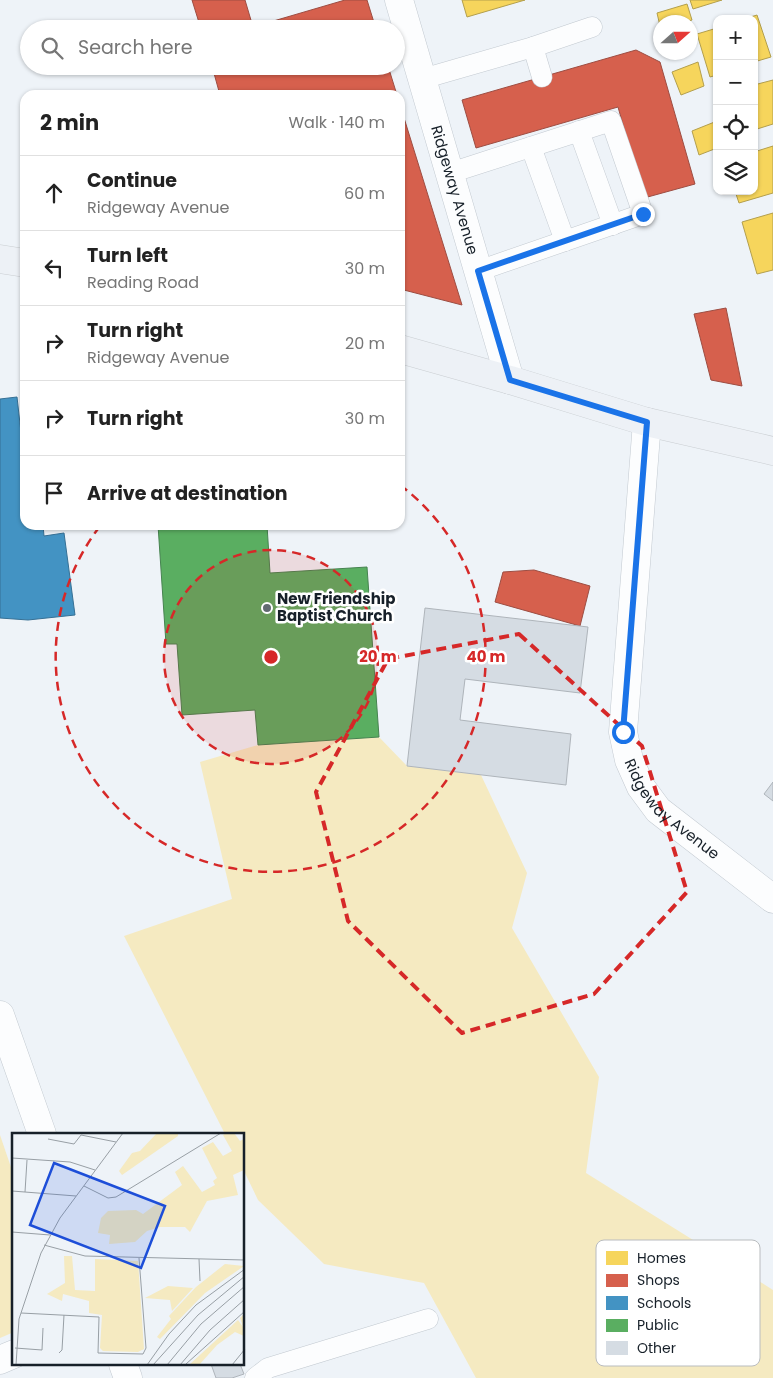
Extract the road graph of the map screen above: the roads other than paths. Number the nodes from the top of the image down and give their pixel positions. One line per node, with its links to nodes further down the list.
1 (399, 0): 2 (street, Ridgeway Avenue)
2 (405, 20)
3 (405, 21): 7 (street, Ridgeway Avenue)
4 (592, 27): 5 (lane)
5 (533, 47): 6 (lane); 7 (lane)
6 (542, 77)
7 (422, 79): 10 (street, Ridgeway Avenue)
8 (566, 131): 9 (lane); 11 (lane); 11 (lane)
9 (531, 147): 10 (lane); 12 (lane)
10 (450, 173): 15 (street, Ridgeway Avenue)
11 (613, 225): 12 (lane)
12 (565, 241): 15 (lane)
13 (0, 258): 14 (main road)
14 (20, 262)
15 (478, 271): 17 (street, Ridgeway Avenue)
16 (405, 350): 17 (main road)
17 (510, 380): 18 (main road)
18 (647, 422): 19 (main road); 20 (street, Ridgeway Avenue)
19 (773, 451)
20 (773, 899)
21 (0, 1015): 22 (street)
22 (42, 1133)
23 (428, 1320): 28 (lane)
24 (12, 1355): 25 (street)
25 (0, 1360)
26 (124, 1366): 27 (street)
27 (128, 1378)
28 (255, 1378)

